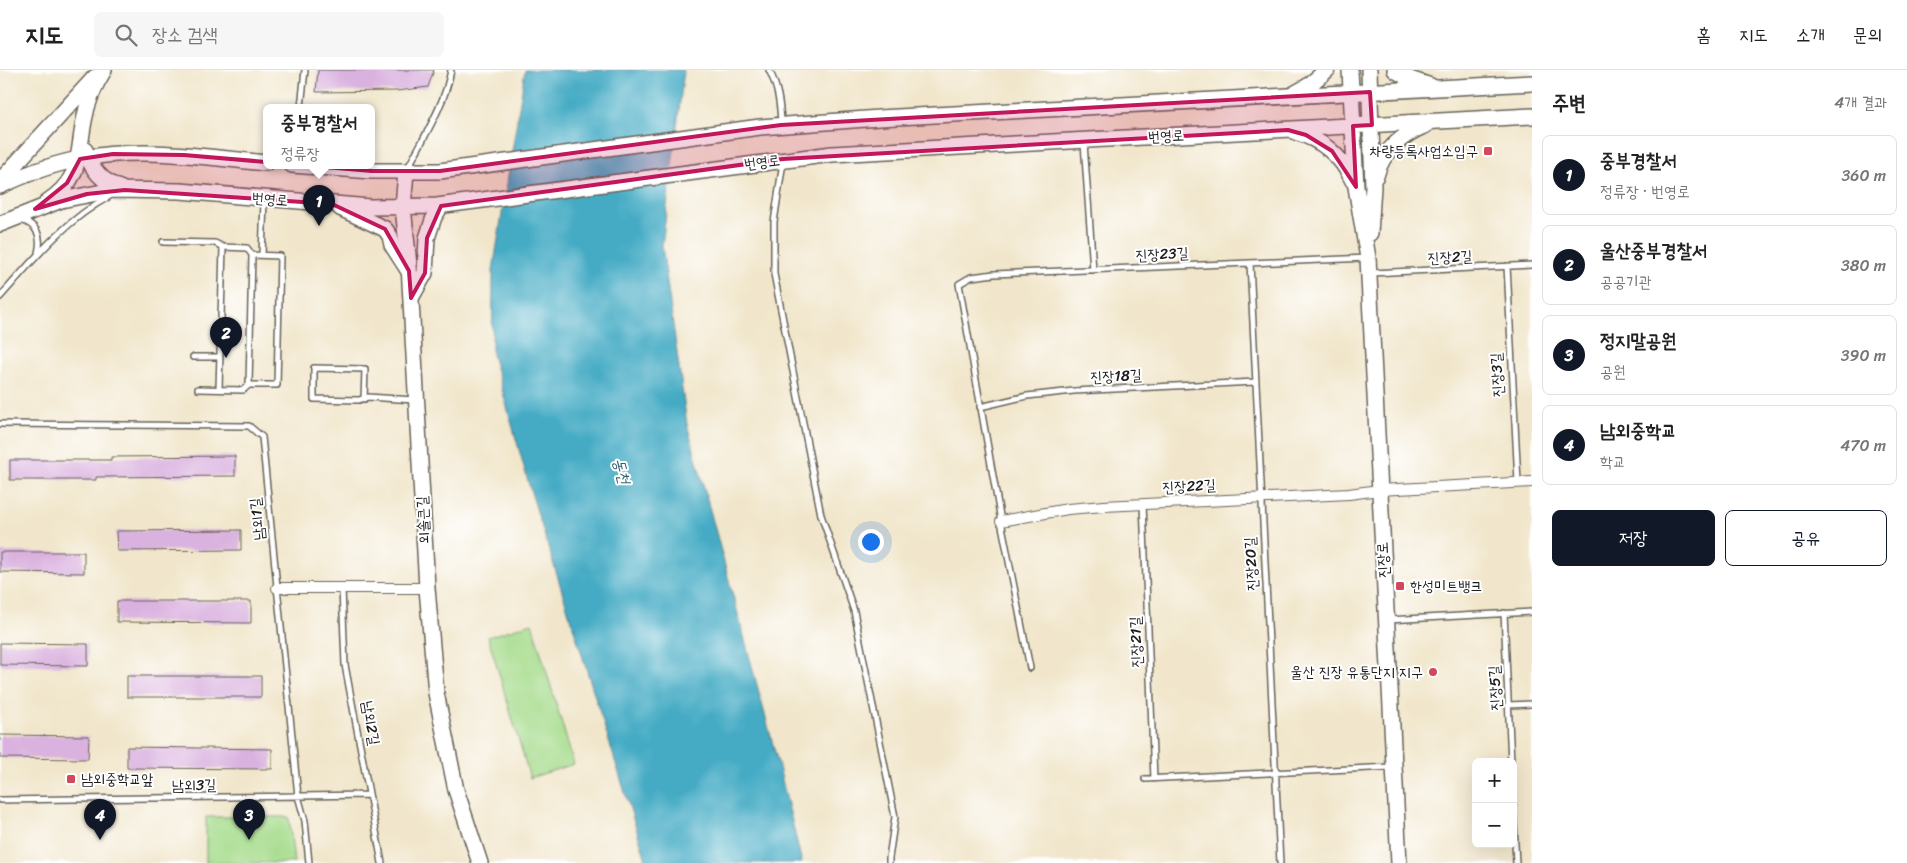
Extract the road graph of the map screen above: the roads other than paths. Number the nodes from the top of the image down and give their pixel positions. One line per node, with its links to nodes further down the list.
1 (102, 70): 22 (main road); 27 (main road)
2 (305, 70): 14 (lane)
3 (451, 70): 26 (lane)
4 (769, 70): 17 (lane)
5 (1327, 70): 13 (main road)
6 (1350, 70): 12 (main road, 진장로)
7 (1370, 70): 11 (main road, 진장로)
8 (1395, 70): 10 (main road)
9 (1532, 83): 10 (main road)
10 (1442, 88): 11 (main road)
11 (1370, 92): 12 (main road); 18 (main road, 진장로)
12 (1352, 93): 13 (main road); 19 (main road, 진장로)
13 (1289, 96): 17 (main road)
14 (301, 104)
15 (1532, 116): 16 (main road, 번영로)
16 (1444, 121): 18 (main road, 번영로); 30 (main road)
17 (781, 125): 26 (main road)
18 (1372, 125): 19 (main road, 번영로); 30 (main road, 진장로)
19 (1353, 126): 20 (main road, 번영로); 29 (main road, 진장로)
20 (1288, 130): 21 (main road, 번영로); 29 (main road)
21 (1083, 140): 23 (main road, 번영로); 47 (lane)
22 (83, 158): 24 (main road); 28 (main road); 31 (main road); 36 (main road)
23 (783, 160): 34 (main road, 번영로); 88 (lane)
24 (263, 163)
25 (346, 169): 26 (main road)
26 (406, 172): 35 (main road, 외솔큰길)
27 (0, 181)
28 (0, 186)
29 (1356, 187): 44 (main road, 진장로)
30 (1373, 187): 44 (main road, 진장로)
31 (125, 190): 32 (main road, 번영로); 36 (main road, 번영로); 40 (lane)
32 (264, 198): 33 (main road, 번영로); 42 (lane)
33 (332, 204): 35 (main road, 번영로); 48 (main road)
34 (439, 206): 35 (main road, 번영로); 50 (main road)
35 (403, 207): 48 (main road, 외솔큰길)
36 (36, 209): 37 (main road, 번영로)
37 (4, 222): 40 (lane)
38 (163, 242): 39 (lane)
39 (222, 248): 41 (lane); 52 (lane)
40 (38, 254): 49 (lane)
41 (252, 254): 42 (lane); 54 (lane)
42 (262, 255): 54 (lane)
43 (1250, 263): 44 (lane, 진장23길); 47 (lane, 진장23길); 53 (lane, 진장20길)
44 (1368, 265): 46 (lane, 진장2길); 63 (main road, 진장로)
45 (1532, 265): 46 (lane, 진장2길)
46 (1507, 266): 61 (lane, 진장3길)
47 (1093, 270): 59 (lane, 진장23길)
48 (409, 271): 50 (main road, 외솔큰길)
49 (0, 296)
50 (411, 298): 58 (main road, 외솔큰길)
51 (193, 357): 52 (lane)
52 (220, 357): 56 (lane)
53 (1255, 382): 59 (lane, 진장18길); 64 (lane, 진장20길)
54 (249, 385): 56 (lane)
55 (198, 389): 56 (lane)
56 (219, 389)
57 (364, 399): 57 (lane); 58 (lane)
58 (416, 400): 69 (main road, 외솔큰길)
59 (980, 407): 66 (lane)
60 (0, 424): 67 (lane, 남외1길)
61 (1518, 482): 62 (street); 63 (street)
62 (1532, 482)
63 (1379, 490): 64 (street, 진장22길); 72 (main road, 진장로)
64 (1260, 498): 65 (street, 진장22길); 78 (lane, 진장20길)
65 (1143, 504): 66 (street, 진장22길); 80 (lane, 진장21길)
66 (1001, 521): 73 (lane)
67 (277, 588): 68 (street); 82 (lane, 남외1길)
68 (342, 588): 69 (street); 81 (lane, 남외2길)
69 (427, 588): 87 (main road, 외솔큰길)
70 (1532, 612): 71 (lane)
71 (1504, 613): 72 (lane); 75 (lane, 진장5길)
72 (1386, 620): 77 (main road, 진장로)
73 (1030, 668)
74 (1532, 704): 75 (lane)
75 (1508, 705): 76 (lane, 진장5길)
76 (1511, 758)
77 (1394, 767): 78 (lane); 90 (main road, 진장로)
78 (1275, 773): 80 (lane); 89 (lane, 진장20길)
79 (1145, 779): 80 (lane)
80 (1154, 779)
81 (369, 795): 82 (lane, 남외3길); 86 (lane, 남외2길)
82 (298, 796): 83 (lane, 남외3길); 85 (lane, 남외1길)
83 (0, 800)
84 (1515, 848): 91 (lane)
85 (309, 863)
86 (382, 863)
87 (480, 863)
88 (890, 863)
89 (1280, 863)
90 (1399, 863)
91 (1516, 863)

